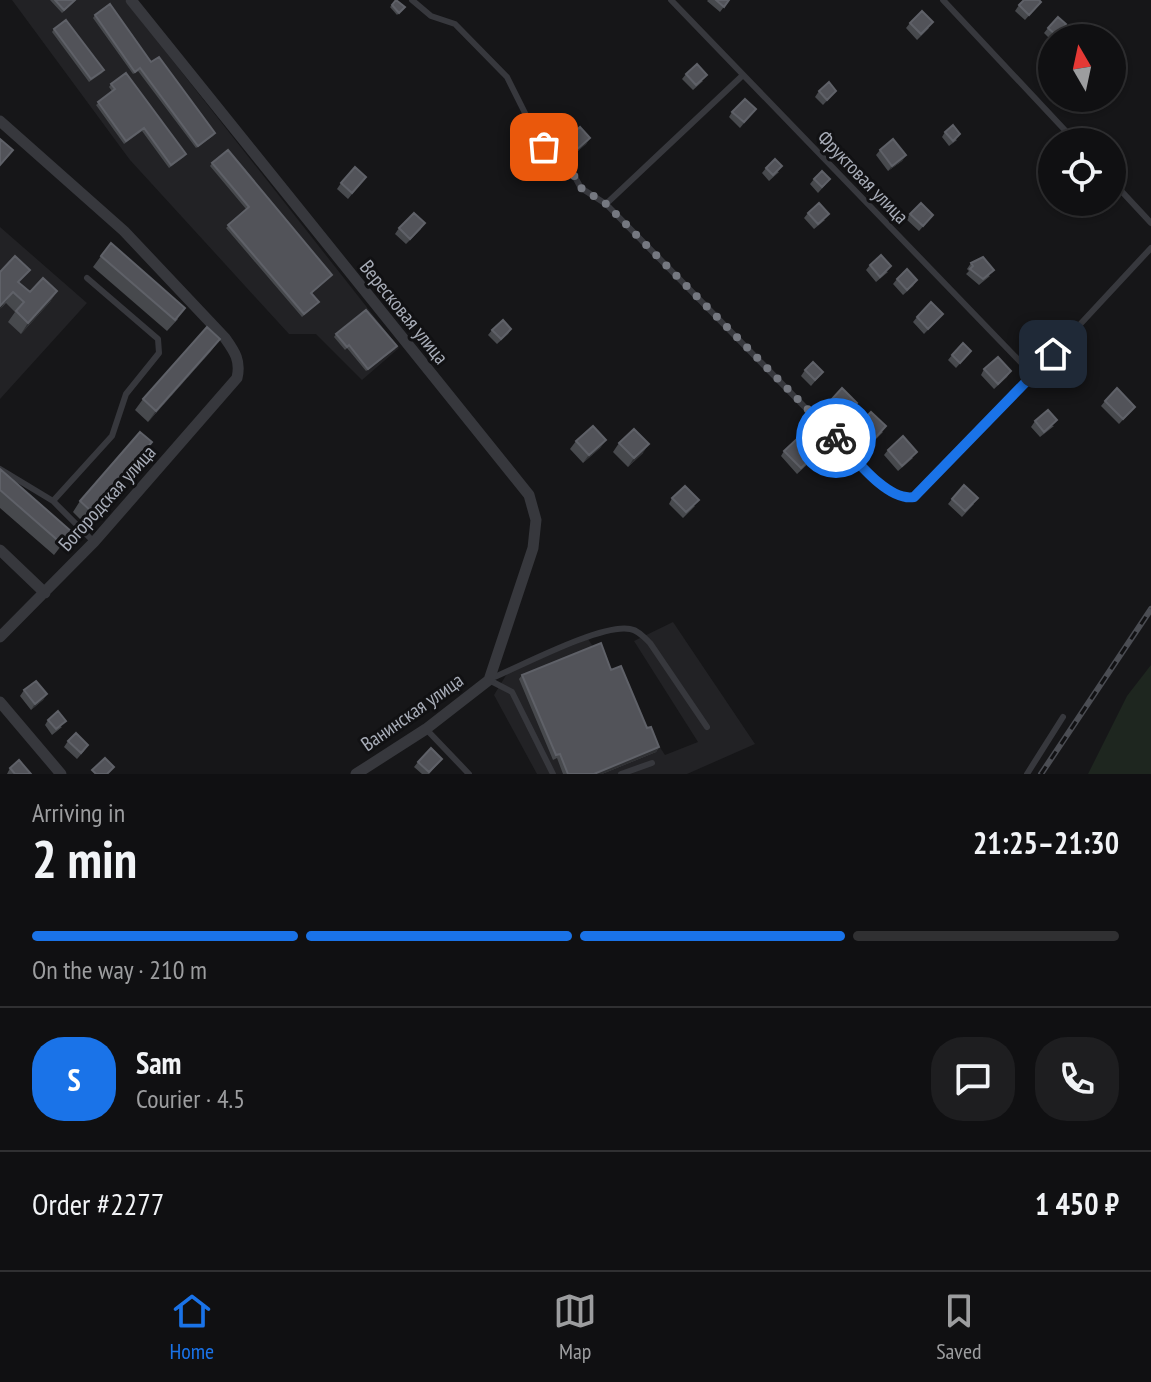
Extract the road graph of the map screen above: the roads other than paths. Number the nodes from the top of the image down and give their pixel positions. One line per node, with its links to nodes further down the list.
1 (131, 0): 20 (street, Вересковая улица)
2 (412, 0): 9 (lane)
3 (671, 0): 5 (lane, Фруктовая улица)
4 (943, 0): 7 (lane)
5 (743, 75): 9 (lane); 13 (lane, Фруктовая улица)
6 (1, 124): 16 (street, Богородская улица)
7 (1063, 128)
8 (1126, 196): 10 (lane)
9 (606, 204): 13 (lane)
10 (1151, 223)
11 (1151, 248): 13 (lane)
12 (87, 278): 15 (lane)
13 (1033, 375)
14 (0, 469): 15 (lane)
15 (53, 501): 16 (lane)
16 (94, 542): 18 (street, Богородская улица)
17 (0, 550): 18 (street)
18 (45, 593): 19 (street, Богородская улица)
19 (0, 637)
20 (489, 680): 23 (lane); 24 (street, Ванинская улица); 29 (lane)
21 (0, 702): 26 (street)
22 (1063, 717): 31 (lane)
23 (707, 727)
24 (426, 729): 27 (street, Ванинская улица); 28 (lane)
25 (652, 763): 30 (lane)
26 (61, 774)
27 (356, 774)
28 (469, 774)
29 (553, 774)
30 (621, 774)
31 (1027, 774)

